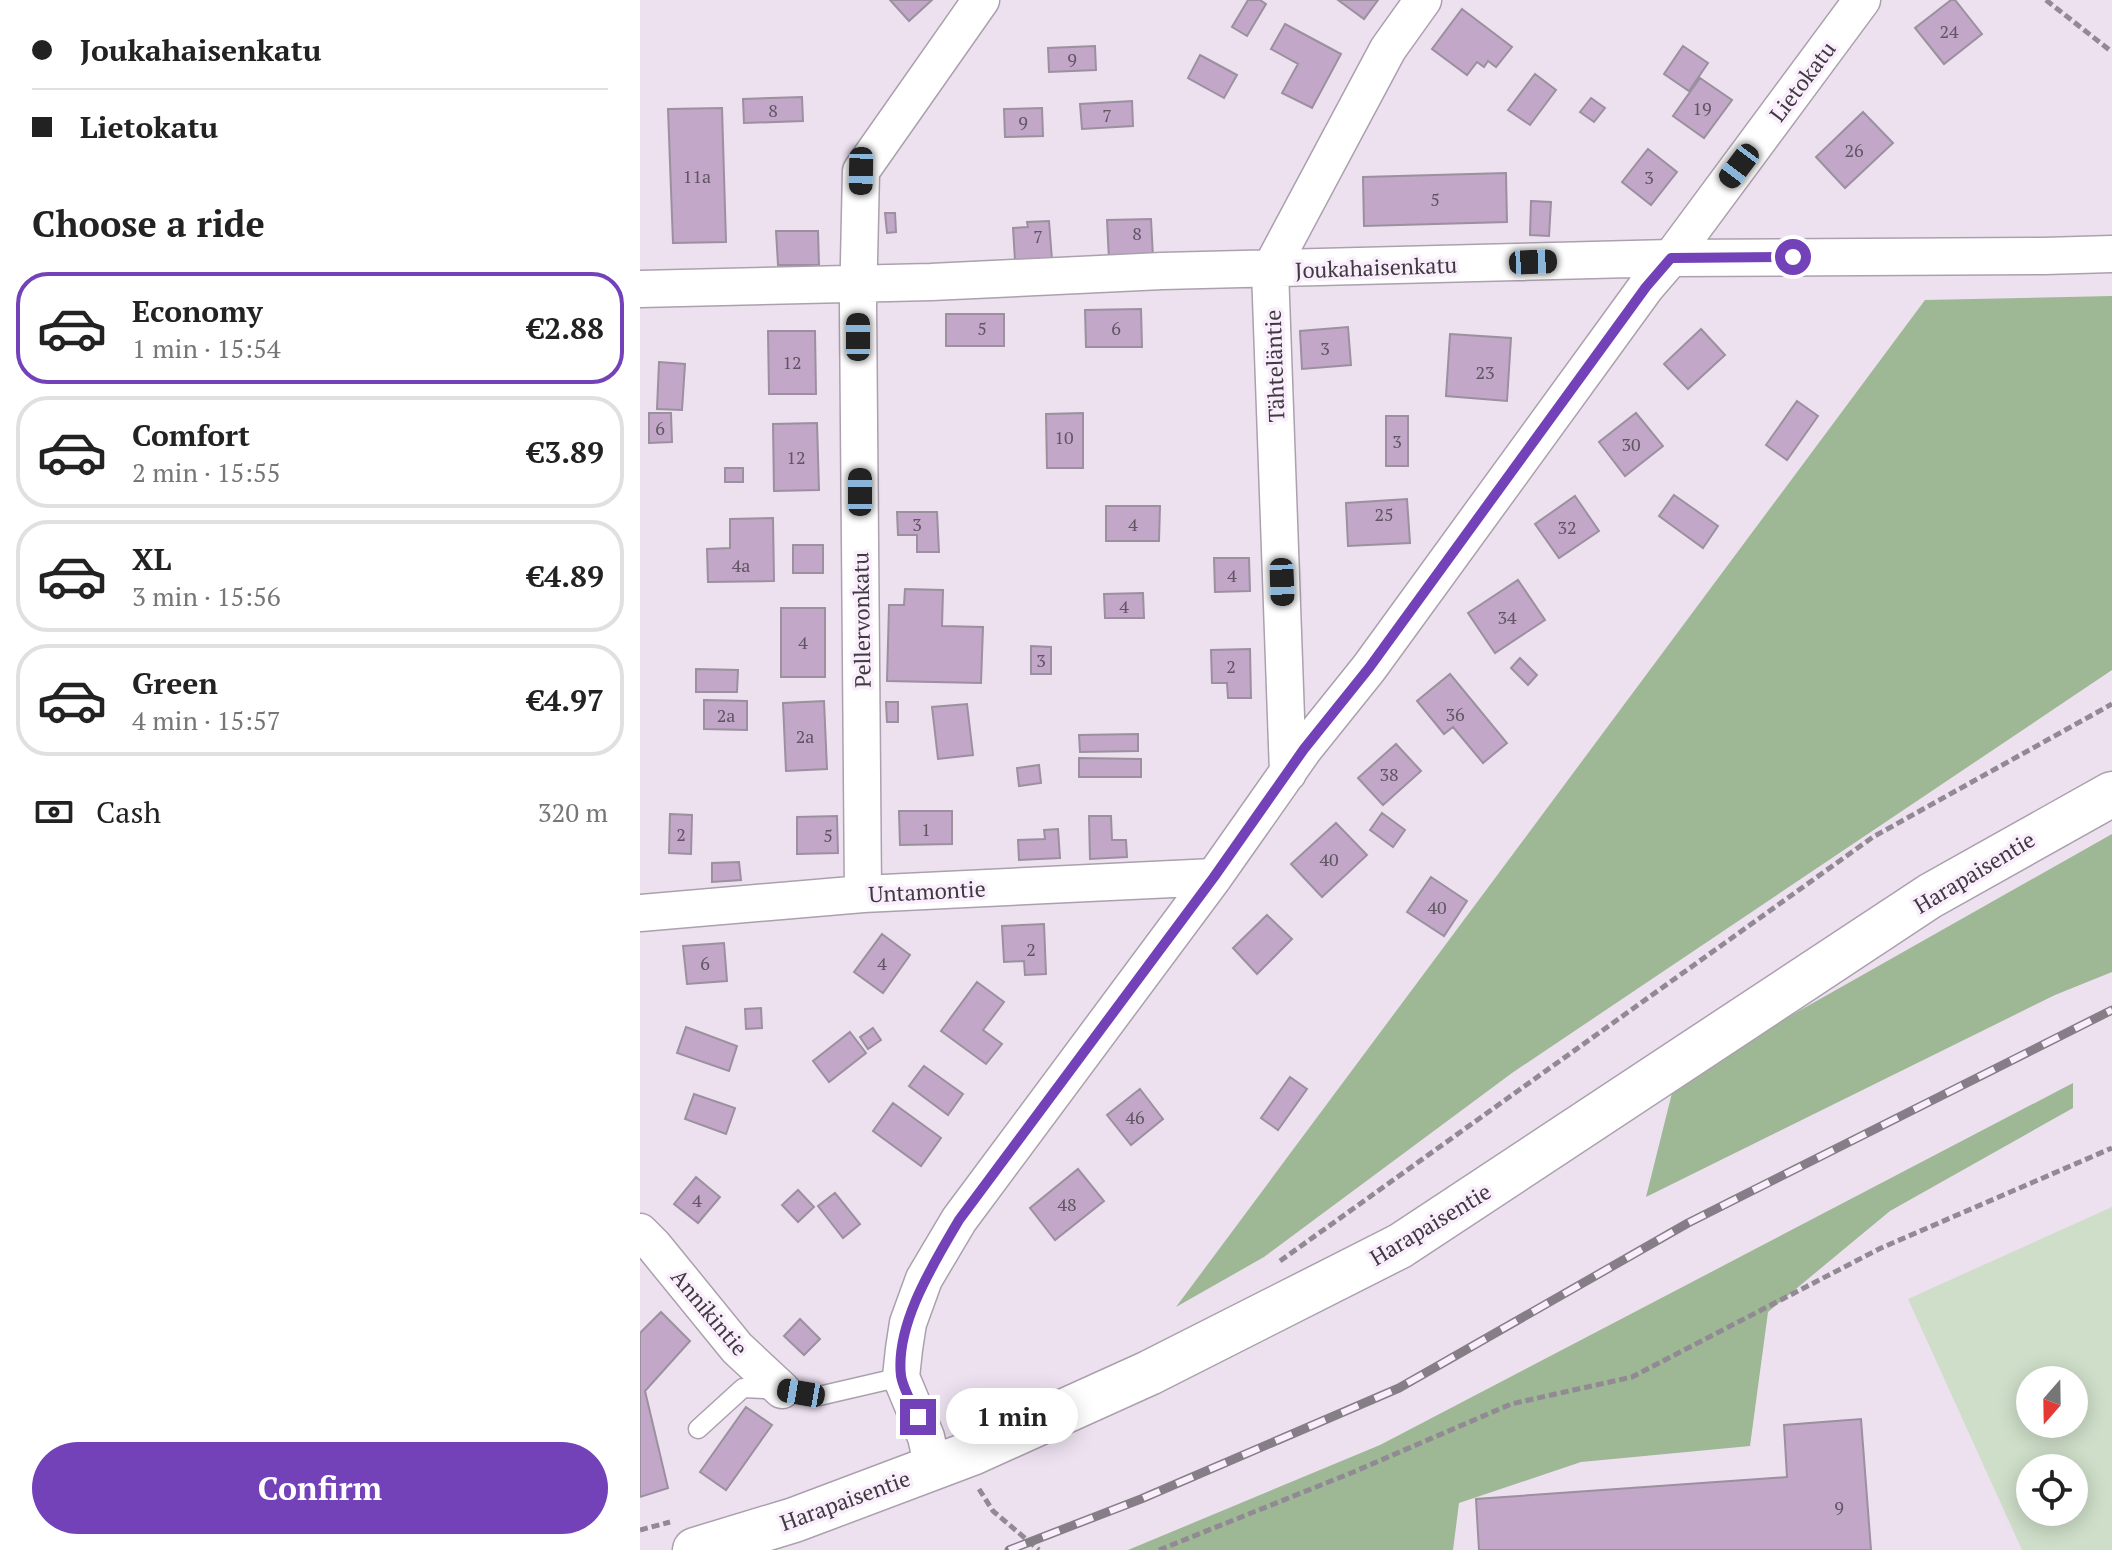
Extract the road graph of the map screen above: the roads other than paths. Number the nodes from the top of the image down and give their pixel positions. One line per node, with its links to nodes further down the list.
1 (981, 0): 7 (street, Pellervonkatu)
2 (1423, 0): 6 (street)
3 (1862, 0): 5 (street, Lietokatu)
4 (2112, 254): 5 (street, Joukahaisenkatu)
5 (1671, 258): 6 (street, Joukahaisenkatu); 9 (street, Lietokatu)
6 (1270, 270): 7 (street, Joukahaisenkatu); 9 (street, Tähteläntie)
7 (859, 285): 8 (street, Joukahaisenkatu); 12 (street, Pellervonkatu)
8 (640, 289)
9 (1288, 773): 11 (street, Lietokatu)
10 (2112, 794): 18 (main road, Harapaisentie)
11 (1214, 877): 12 (street, Untamontie); 15 (street, Lietokatu)
12 (863, 894): 13 (street, Untamontie)
13 (640, 913)
14 (640, 1232): 16 (street, Annikintie)
15 (901, 1377): 16 (lane); 18 (street, Lietokatu)
16 (782, 1390): 17 (lane)
17 (698, 1429)
18 (952, 1461): 19 (main road, Harapaisentie)
19 (688, 1535)

